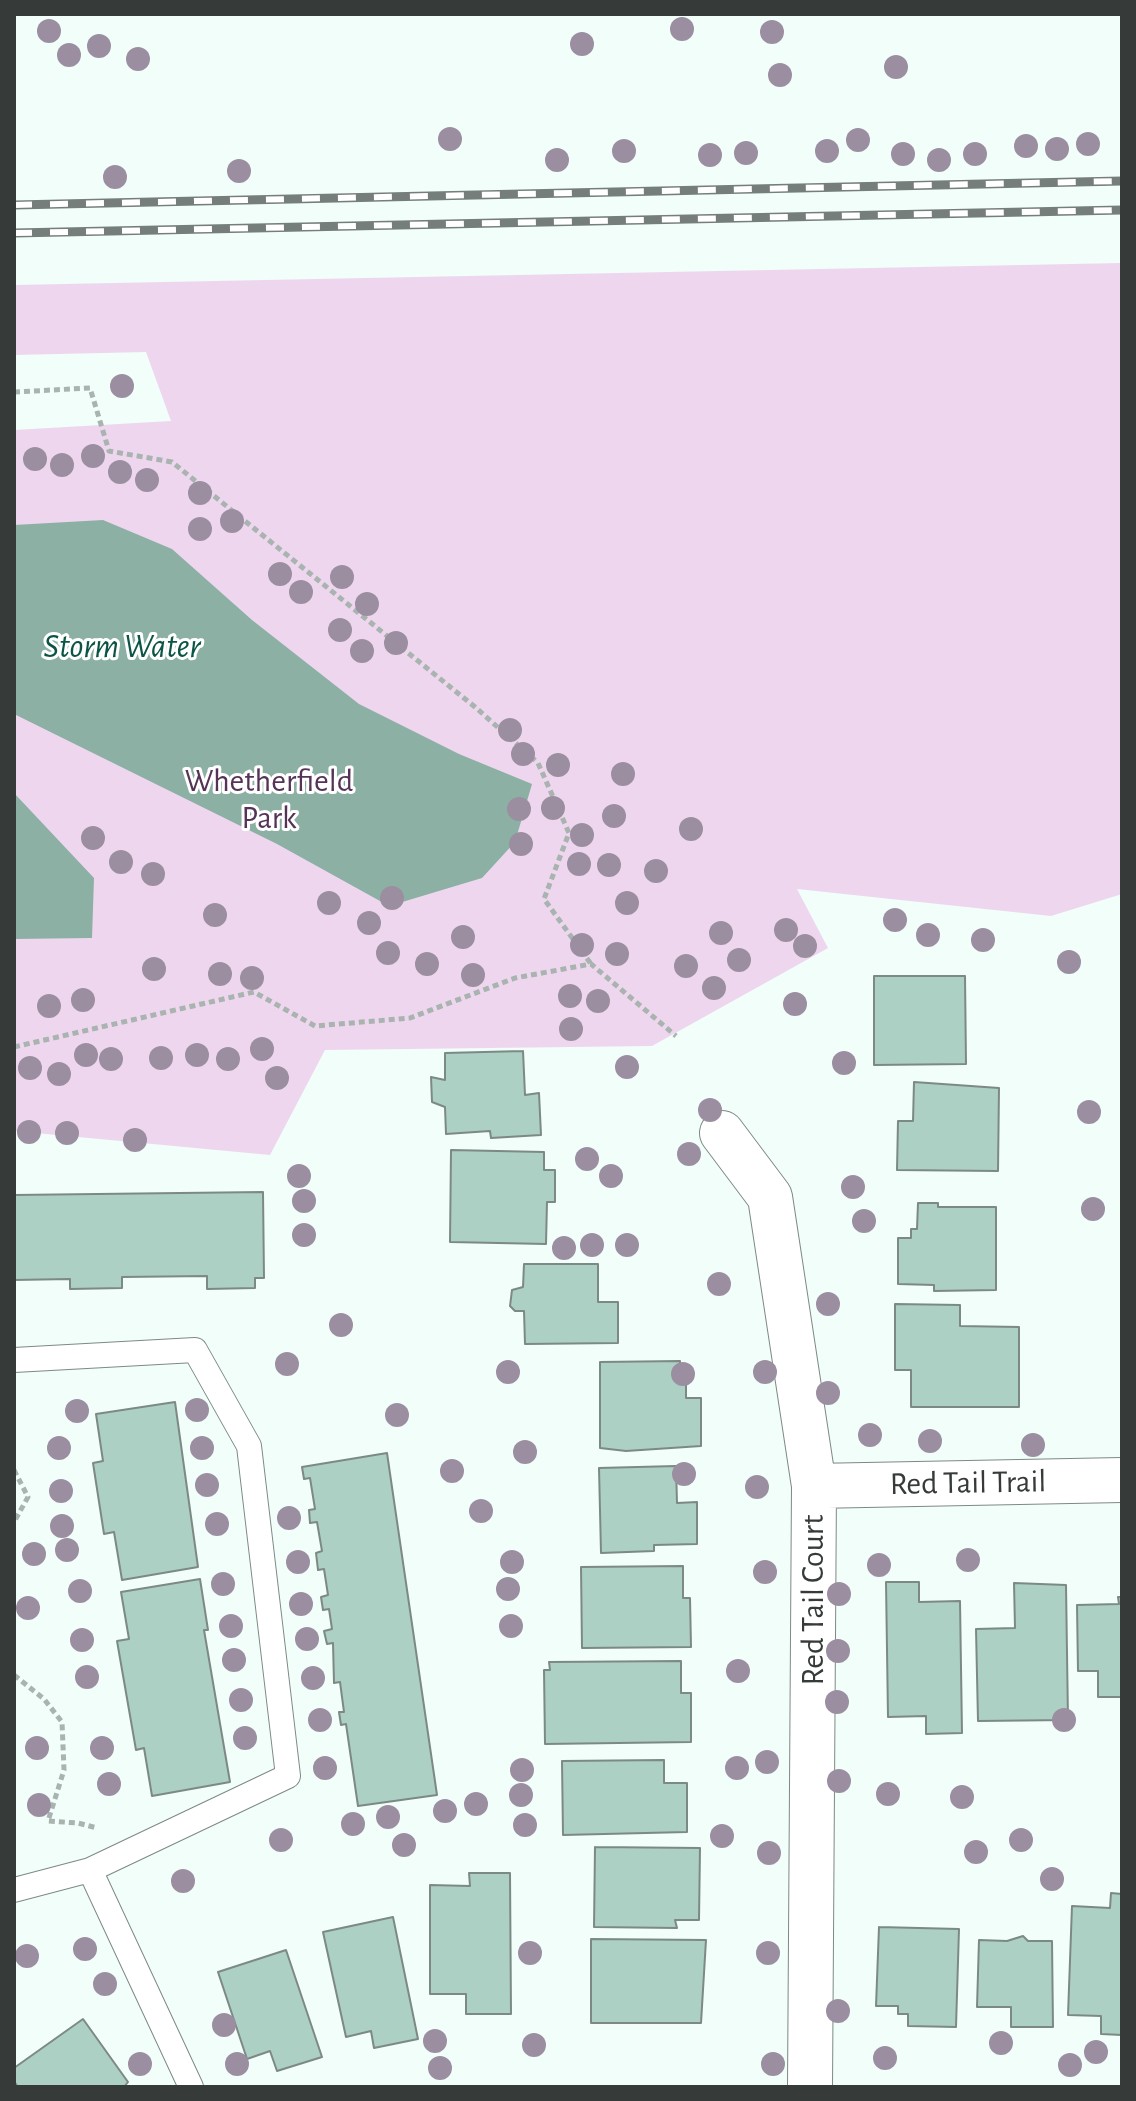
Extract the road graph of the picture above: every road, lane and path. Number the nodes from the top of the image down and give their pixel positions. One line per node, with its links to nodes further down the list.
1 (14, 392): 2 (path)
2 (591, 964): 3 (path); 4 (path)
3 (676, 1036)
4 (14, 1047)
5 (722, 1133): 9 (street, Red Tail Court)
6 (14, 1360): 11 (lane)
7 (14, 1470): 10 (path)
8 (1122, 1480): 9 (street, Red Tail Trail)
9 (814, 1486): 14 (street, Red Tail Court)
10 (14, 1522)
11 (90, 1870): 12 (lane); 13 (lane)
12 (14, 1890)
13 (191, 2087)
14 (810, 2087)

